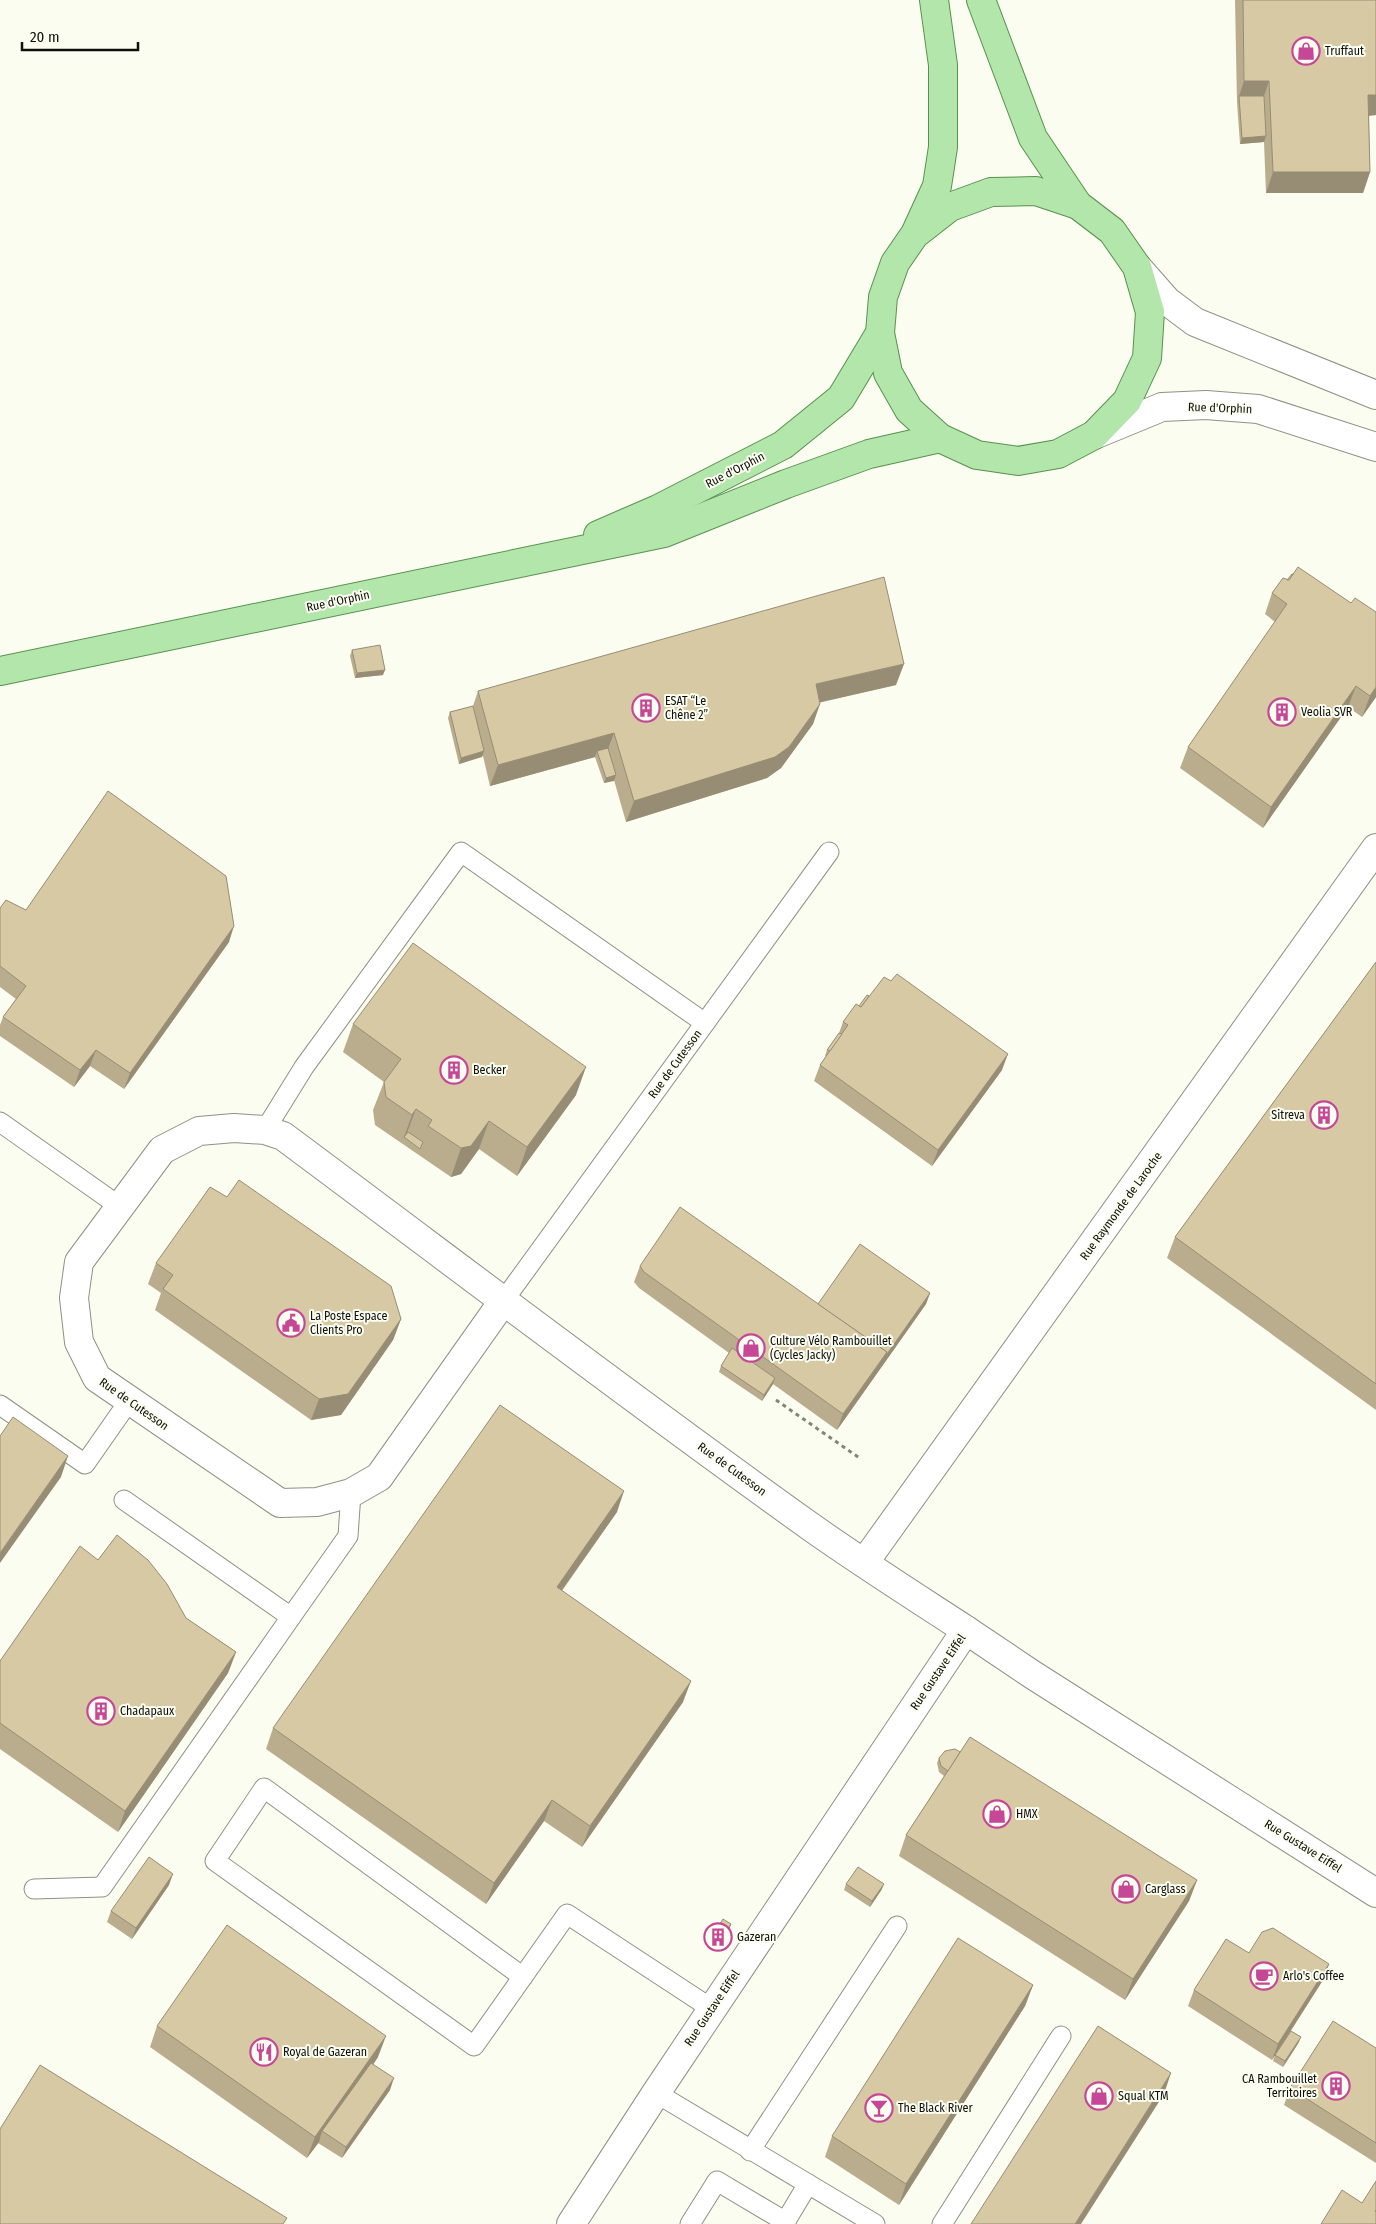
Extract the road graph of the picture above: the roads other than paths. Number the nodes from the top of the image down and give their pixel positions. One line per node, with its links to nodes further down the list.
1 (934, 0): 4 (main road)
2 (981, 0): 3 (main road)
3 (1078, 205): 4 (main road); 5 (main road)
4 (915, 234): 6 (main road)
5 (1137, 266): 7 (street); 8 (main road)
6 (880, 333): 9 (main road); 11 (main road, Rue d'Orphin)
7 (1376, 395)
8 (1094, 435): 9 (main road); 10 (street, Rue d'Orphin)
9 (940, 438): 11 (main road, Rue d'Orphin)
10 (1376, 447)
11 (549, 556): 12 (main road, Rue d'Orphin)
12 (126, 644): 13 (main road, Rue d'Orphin); 14 (main road, Rue d'Orphin)
13 (0, 655)
14 (0, 671)
15 (1376, 848): 26 (street, Rue Raymonde de Laroche)
16 (829, 852): 17 (lane, Rue de Cutesson)
17 (705, 1023): 19 (lane); 21 (lane, Rue de Cutesson)
18 (0, 1122): 20 (lane)
19 (265, 1130): 20 (street, Rue de Cutesson); 21 (street, Rue de Cutesson)
20 (119, 1206): 22 (street, Rue de Cutesson)
21 (504, 1300): 24 (street, Rue de Cutesson); 26 (street, Rue de Cutesson)
22 (129, 1401): 23 (lane); 24 (street, Rue de Cutesson)
23 (0, 1405)
24 (352, 1494): 27 (lane)
25 (124, 1500): 27 (lane)
26 (864, 1563): 28 (street, Rue de Cutesson)
27 (291, 1617): 29 (lane)
28 (966, 1630): 30 (street, Rue Gustave Eiffel); 33 (street, Rue Gustave Eiffel)
29 (34, 1889)
30 (1376, 1893)
31 (897, 1926): 36 (lane)
32 (523, 1977): 32 (lane); 33 (lane)
33 (712, 2009): 35 (street, Rue Gustave Eiffel)
34 (1061, 2036): 42 (lane)
35 (656, 2093): 36 (lane); 39 (street, Rue Gustave Eiffel)
36 (750, 2151): 37 (lane)
37 (808, 2184): 38 (lane); 41 (lane)
38 (785, 2223): 40 (lane)
39 (571, 2224)
40 (690, 2224)
41 (876, 2224)
42 (942, 2224)

